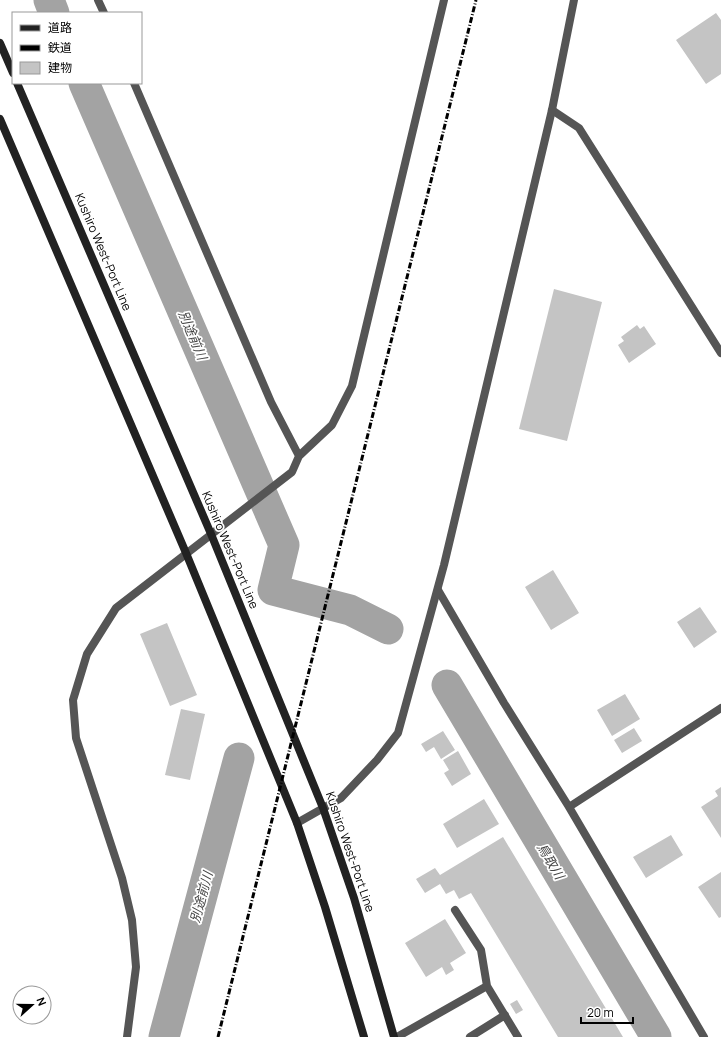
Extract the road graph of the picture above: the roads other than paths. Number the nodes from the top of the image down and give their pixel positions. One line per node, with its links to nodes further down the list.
1 (98, 0): 4 (street)
2 (444, 0): 12 (street)
3 (574, 0): 9 (street)
4 (104, 12)
5 (0, 43): 6 (main road)
6 (12, 72)
7 (17, 84): 13 (main road, Kushiro West-Port Line)
8 (134, 84): 12 (street)
9 (552, 110): 11 (street); 15 (street)
10 (0, 119): 14 (main road)
11 (721, 353)
12 (299, 456): 13 (street)
13 (211, 534): 14 (street); 18 (main road, Kushiro West-Port Line)
14 (186, 553): 19 (main road); 23 (street)
15 (438, 590): 17 (street); 18 (street)
16 (721, 708): 17 (street)
17 (569, 807): 29 (street)
18 (323, 808): 19 (street); 25 (main road, Kushiro West-Port Line)
19 (297, 823): 24 (main road)
20 (455, 910): 21 (street)
21 (487, 986): 22 (street); 26 (street)
22 (505, 1015): 27 (street); 28 (street)
23 (127, 1037)
24 (364, 1037)
25 (394, 1037)
26 (397, 1037)
27 (470, 1037)
28 (518, 1037)
29 (704, 1037)

